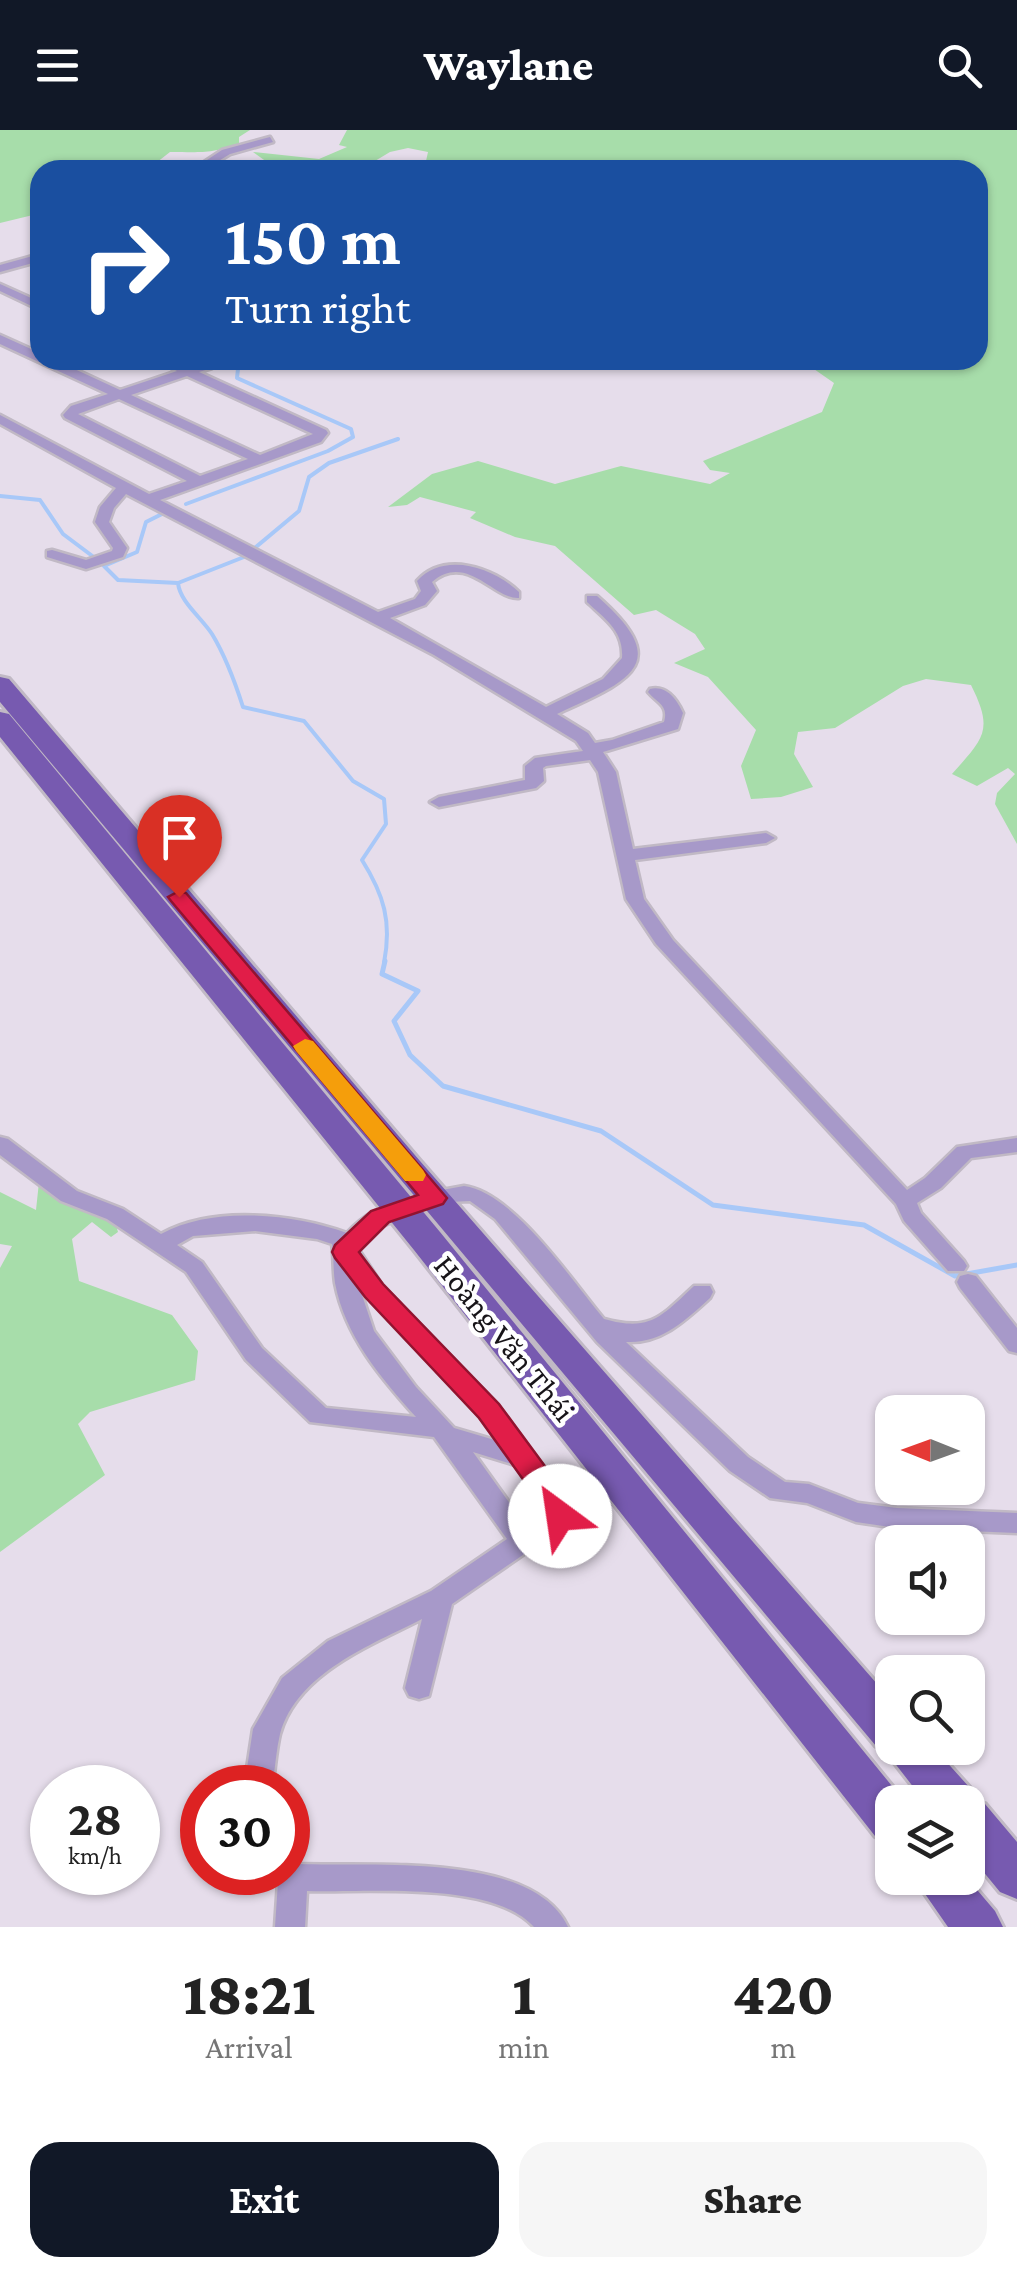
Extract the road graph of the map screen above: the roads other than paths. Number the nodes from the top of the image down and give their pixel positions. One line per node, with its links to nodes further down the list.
1 (270, 140): 2 (street)
2 (254, 144): 3 (street); 4 (street)
3 (213, 160)
4 (231, 160)
5 (30, 260): 6 (street)
6 (0, 269)
7 (0, 287): 9 (street)
8 (30, 296): 9 (street)
9 (24, 298): 10 (street); 11 (street)
10 (30, 301)
11 (0, 305)
12 (0, 339): 13 (street)
13 (30, 353)
14 (67, 370): 18 (street)
15 (182, 370): 17 (street)
16 (190, 370): 17 (street)
17 (186, 372): 18 (street); 20 (street)
18 (120, 395): 20 (street); 21 (street)
19 (0, 418): 22 (street)
20 (261, 460): 21 (street)
21 (200, 482): 23 (street)
22 (123, 489): 23 (street); 24 (street)
23 (146, 500): 27 (street)
24 (52, 554)
25 (514, 595): 27 (street)
26 (592, 599): 30 (street)
27 (377, 618): 30 (street)
28 (0, 686): 38 (main road, Hoàng Văn Thái)
29 (656, 692): 32 (street)
30 (546, 714): 32 (street)
31 (0, 720): 40 (main road, Hoàng Văn Thái)
32 (594, 751): 33 (street); 35 (street)
33 (438, 802)
34 (766, 838): 35 (street)
35 (624, 856): 39 (street)
36 (0, 1144): 41 (street)
37 (1017, 1145): 39 (street)
38 (434, 1198): 40 (main road); 44 (street); 52 (main road, Hoàng Văn Thái)
39 (905, 1201): 45 (street)
40 (399, 1210): 42 (street); 56 (main road, Hoàng Văn Thái)
41 (162, 1243): 42 (street); 46 (street)
42 (344, 1252): 46 (street); 47 (street)
43 (702, 1292): 44 (street)
44 (578, 1308): 48 (street)
45 (1017, 1345)
46 (442, 1432): 47 (street); 49 (street)
47 (523, 1458): 49 (street)
48 (1017, 1523)
49 (523, 1540): 50 (street)
50 (440, 1598): 51 (street); 53 (street)
51 (418, 1688)
52 (875, 1712)
53 (262, 1765)
54 (921, 1765): 55 (main road)
55 (938, 1785)
56 (875, 1800)
57 (985, 1839): 59 (main road)
58 (310, 1876): 63 (street)
59 (1017, 1877)
60 (290, 1895): 62 (street)
61 (952, 1895): 64 (main road)
62 (290, 1927)
63 (553, 1927)
64 (978, 1927)

